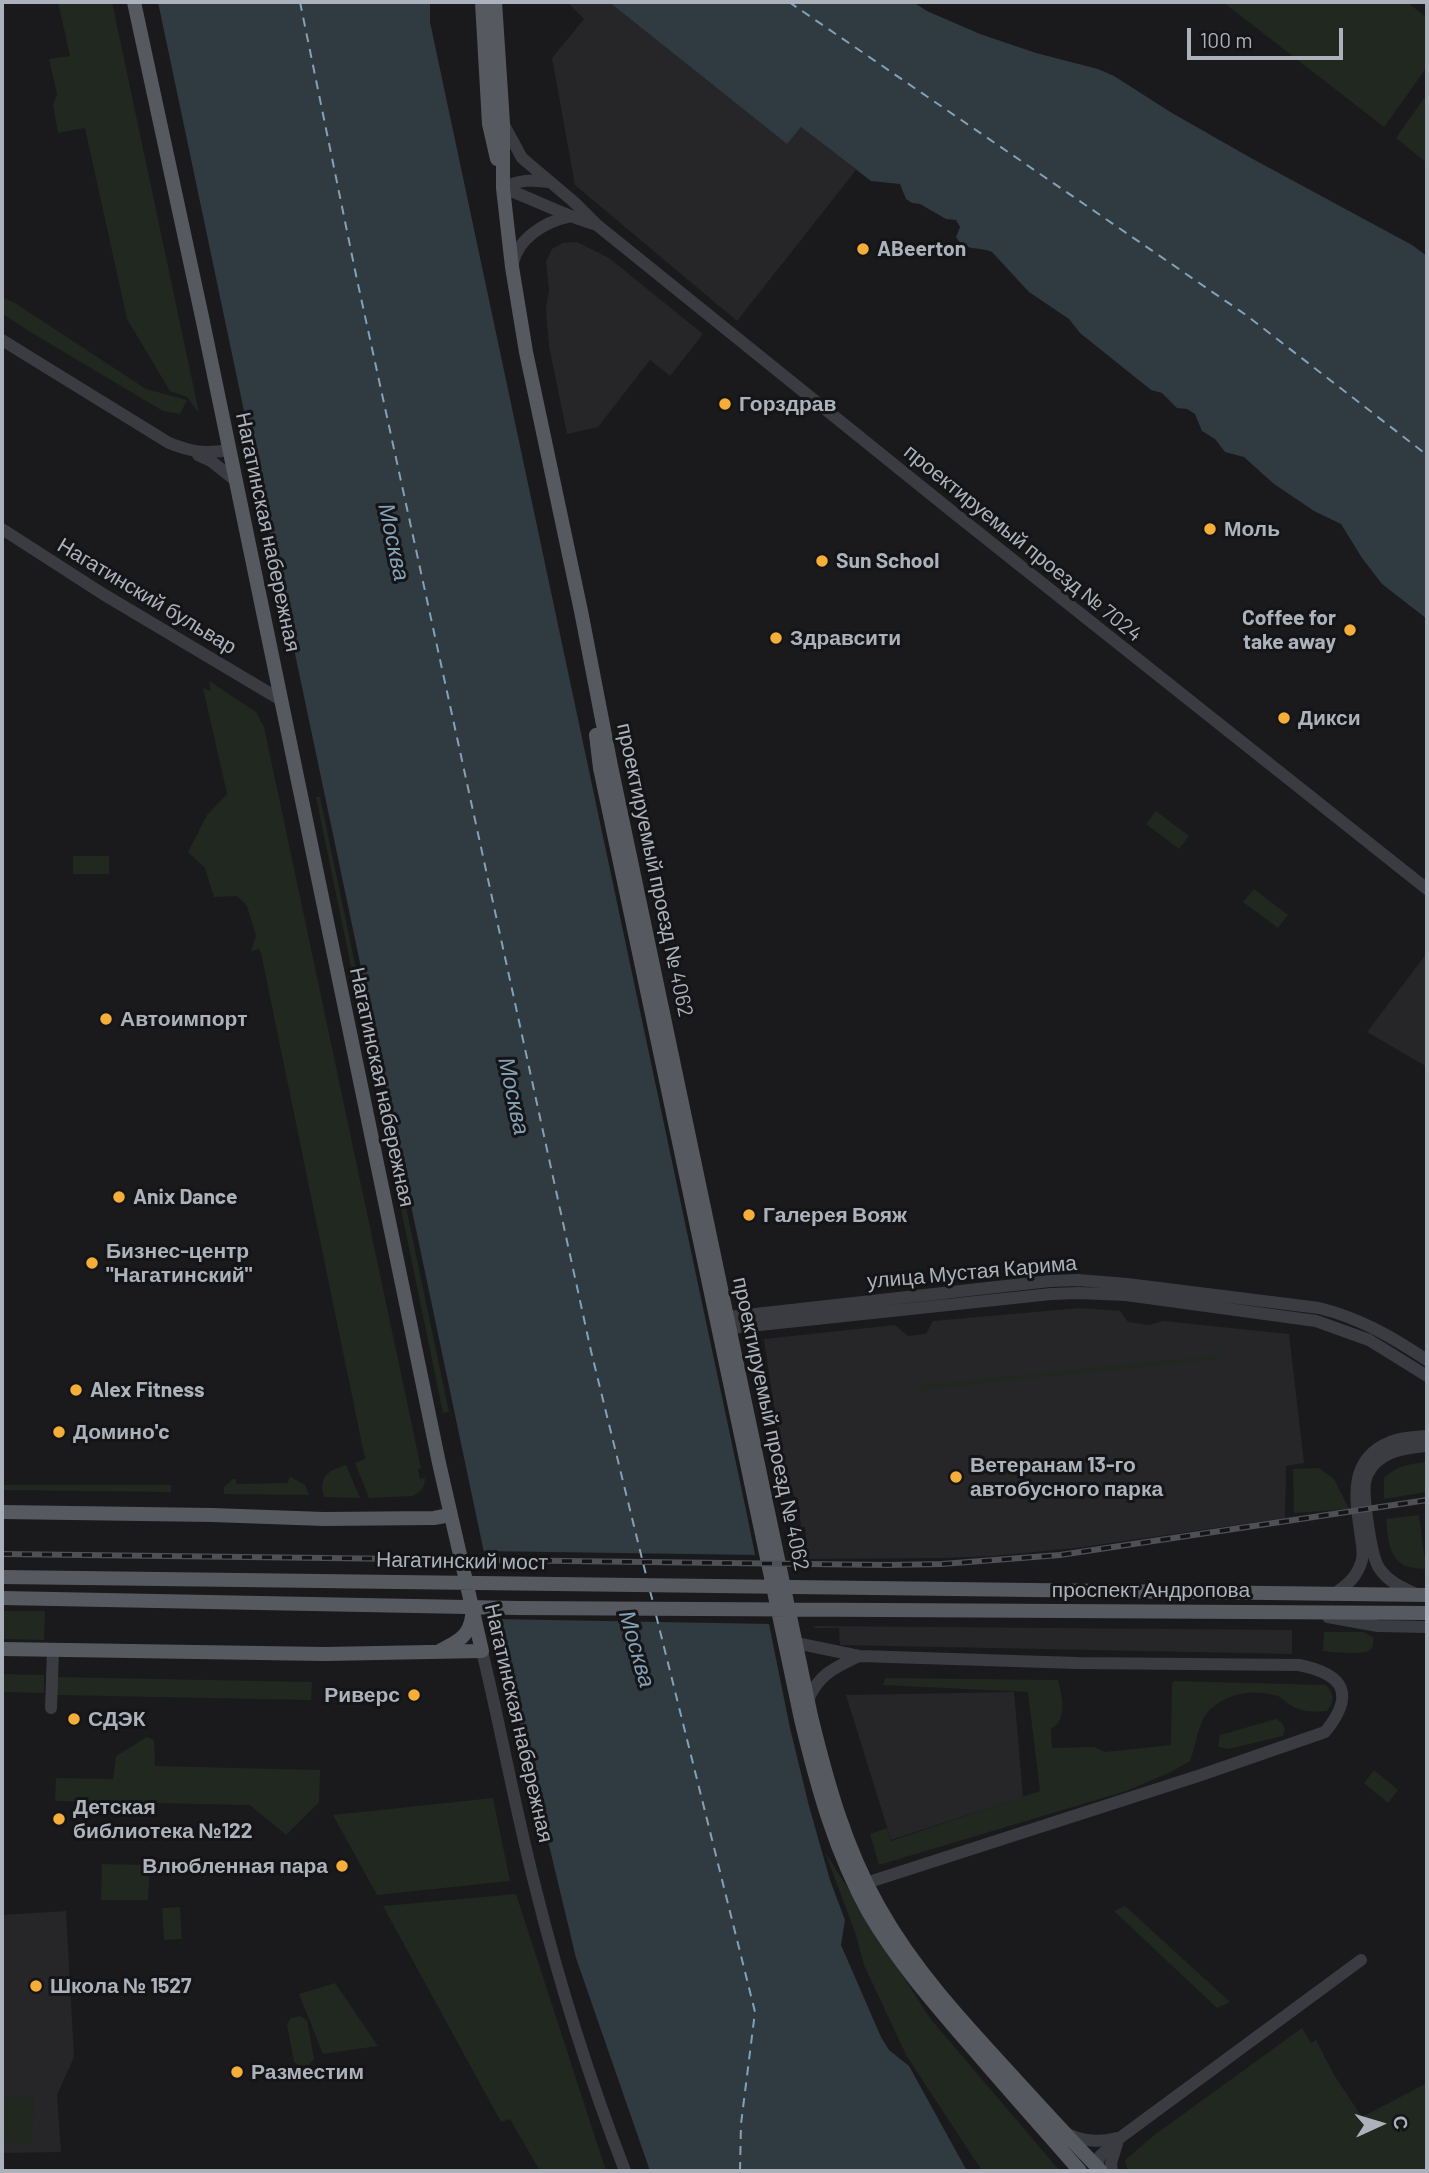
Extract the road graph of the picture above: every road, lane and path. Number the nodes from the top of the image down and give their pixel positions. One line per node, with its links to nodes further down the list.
1 (134, 2): 12 (main road, Нагатинская набережная)
2 (482, 2): 4 (main road)
3 (495, 2): 4 (main road)
4 (492, 63): 5 (main road, проектируемый проезд № 4062); 7 (main road, проектируемый проезд № 4062)
5 (503, 123): 6 (street, проектируемый проезд № 7024); 7 (main road, проектируемый проезд № 4062)
6 (549, 182): 7 (street); 9 (street, проектируемый проезд № 7024)
7 (503, 188): 8 (street, проектируемый проезд № 7024); 10 (main road, проектируемый проезд № 4062)
8 (568, 217): 9 (street, проектируемый проезд № 7024); 10 (street)
9 (597, 225): 19 (street, проектируемый проезд № 7024)
10 (512, 267): 20 (main road, проектируемый проезд № 4062)
11 (2, 340): 13 (street)
12 (229, 450): 13 (street); 14 (main road, Нагатинская набережная)
13 (191, 451): 14 (street)
14 (235, 480): 16 (main road, Нагатинская набережная)
15 (2, 529): 17 (street, Нагатинский бульвар)
16 (277, 677): 17 (street, Нагатинский бульвар); 18 (main road, Нагатинская набережная)
17 (247, 680): 18 (street)
18 (281, 700): 26 (main road, Нагатинская набережная)
19 (1427, 889)
20 (723, 1323): 21 (street, улица Мустая Карима); 22 (street, улица Мустая Карима); 36 (main road, проектируемый проезд № 4062); 50 (main road, проектируемый проезд № 4062)
21 (1427, 1360)
22 (1427, 1376)
23 (1427, 1436): 29 (street)
24 (1427, 1446): 30 (street)
25 (2, 1512): 26 (main road)
26 (450, 1515): 32 (main road, Нагатинская набережная)
27 (2, 1577): 28 (main road, Нагатинский мост)
28 (875, 1587): 29 (main road, проспект Андропова)
29 (1333, 1595): 30 (main road, проспект Андропова)
30 (1424, 1595)
31 (2, 1598): 33 (main road, проспект Андропова)
32 (473, 1612): 39 (main road, Нагатинская набережная); 40 (main road)
33 (1300, 1612): 34 (main road, проспект Андропова); 35 (street)
34 (1427, 1613)
35 (1427, 1627)
36 (796, 1643): 41 (street); 42 (main road, проектируемый проезд № 4062)
37 (2, 1650): 38 (main road)
38 (53, 1650): 40 (main road); 43 (street)
39 (482, 1651): 40 (main road); 49 (street, Нагатинская набережная)
40 (437, 1652)
41 (859, 1656): 42 (street); 44 (street)
42 (808, 1700): 44 (main road, проектируемый проезд № 4062)
43 (51, 1708)
44 (866, 1883): 46 (main road, проектируемый проезд № 4062)
45 (1361, 1960): 47 (street)
46 (1067, 2134): 47 (street); 48 (main road, проектируемый проезд № 4062)
47 (1121, 2137): 48 (street); 51 (street)
48 (1097, 2169)
49 (625, 2171)
50 (1080, 2171)
51 (1112, 2171)

